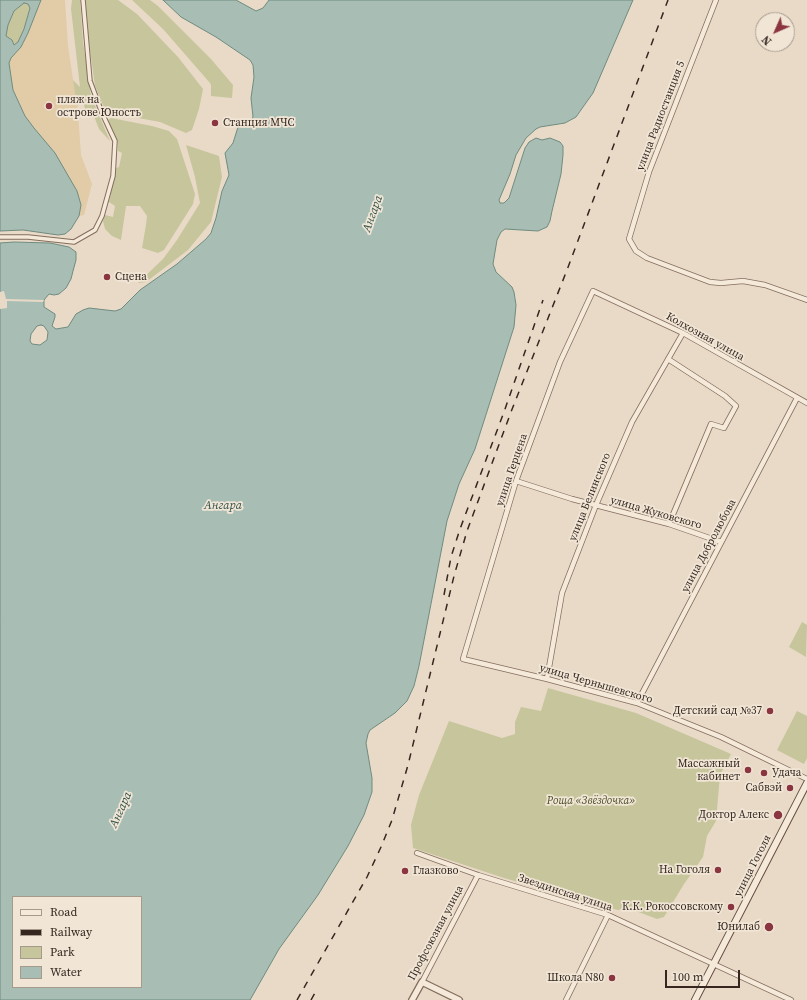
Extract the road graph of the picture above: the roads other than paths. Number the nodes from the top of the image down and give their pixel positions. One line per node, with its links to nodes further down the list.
1 (83, 0): 3 (street)
2 (716, 0): 5 (street, улица Радиостанция 5)
3 (0, 237)
4 (593, 291): 6 (street, Колхозная улица); 10 (street, улица Герцена)
5 (807, 300)
6 (683, 333): 7 (street, улица Белинского); 8 (street, Колхозная улица)
7 (668, 359): 11 (street, улица Белинского); 12 (street)
8 (797, 398): 9 (street, Колхозная улица); 13 (street, улица Добролюбова)
9 (807, 403)
10 (516, 482): 11 (street, улица Жуковского); 14 (street, улица Герцена)
11 (596, 505): 12 (street, улица Жуковского); 15 (street, улица Белинского)
12 (670, 524): 13 (street, улица Жуковского)
13 (721, 542): 16 (street, улица Добролюбова)
14 (463, 660): 15 (street, улица Чернышевского)
15 (547, 679): 16 (street, улица Чернышевского)
16 (637, 703): 17 (street, улица Чернышевского)
17 (807, 779)
18 (807, 783): 22 (main road, улица Гоголя)
19 (417, 853): 20 (street, Звездинская улица)
20 (478, 875): 21 (street, Звездинская улица); 23 (street, Профсоюзная улица)
21 (608, 915): 22 (street, Звездинская улица); 26 (street)
22 (714, 964): 27 (main road, улица Гоголя); 28 (street, Звездинская улица)
23 (422, 982): 24 (street, Профсоюзная улица); 25 (street)
24 (412, 1000)
25 (458, 1000)
26 (566, 1000)
27 (695, 1000)
28 (791, 1000)

